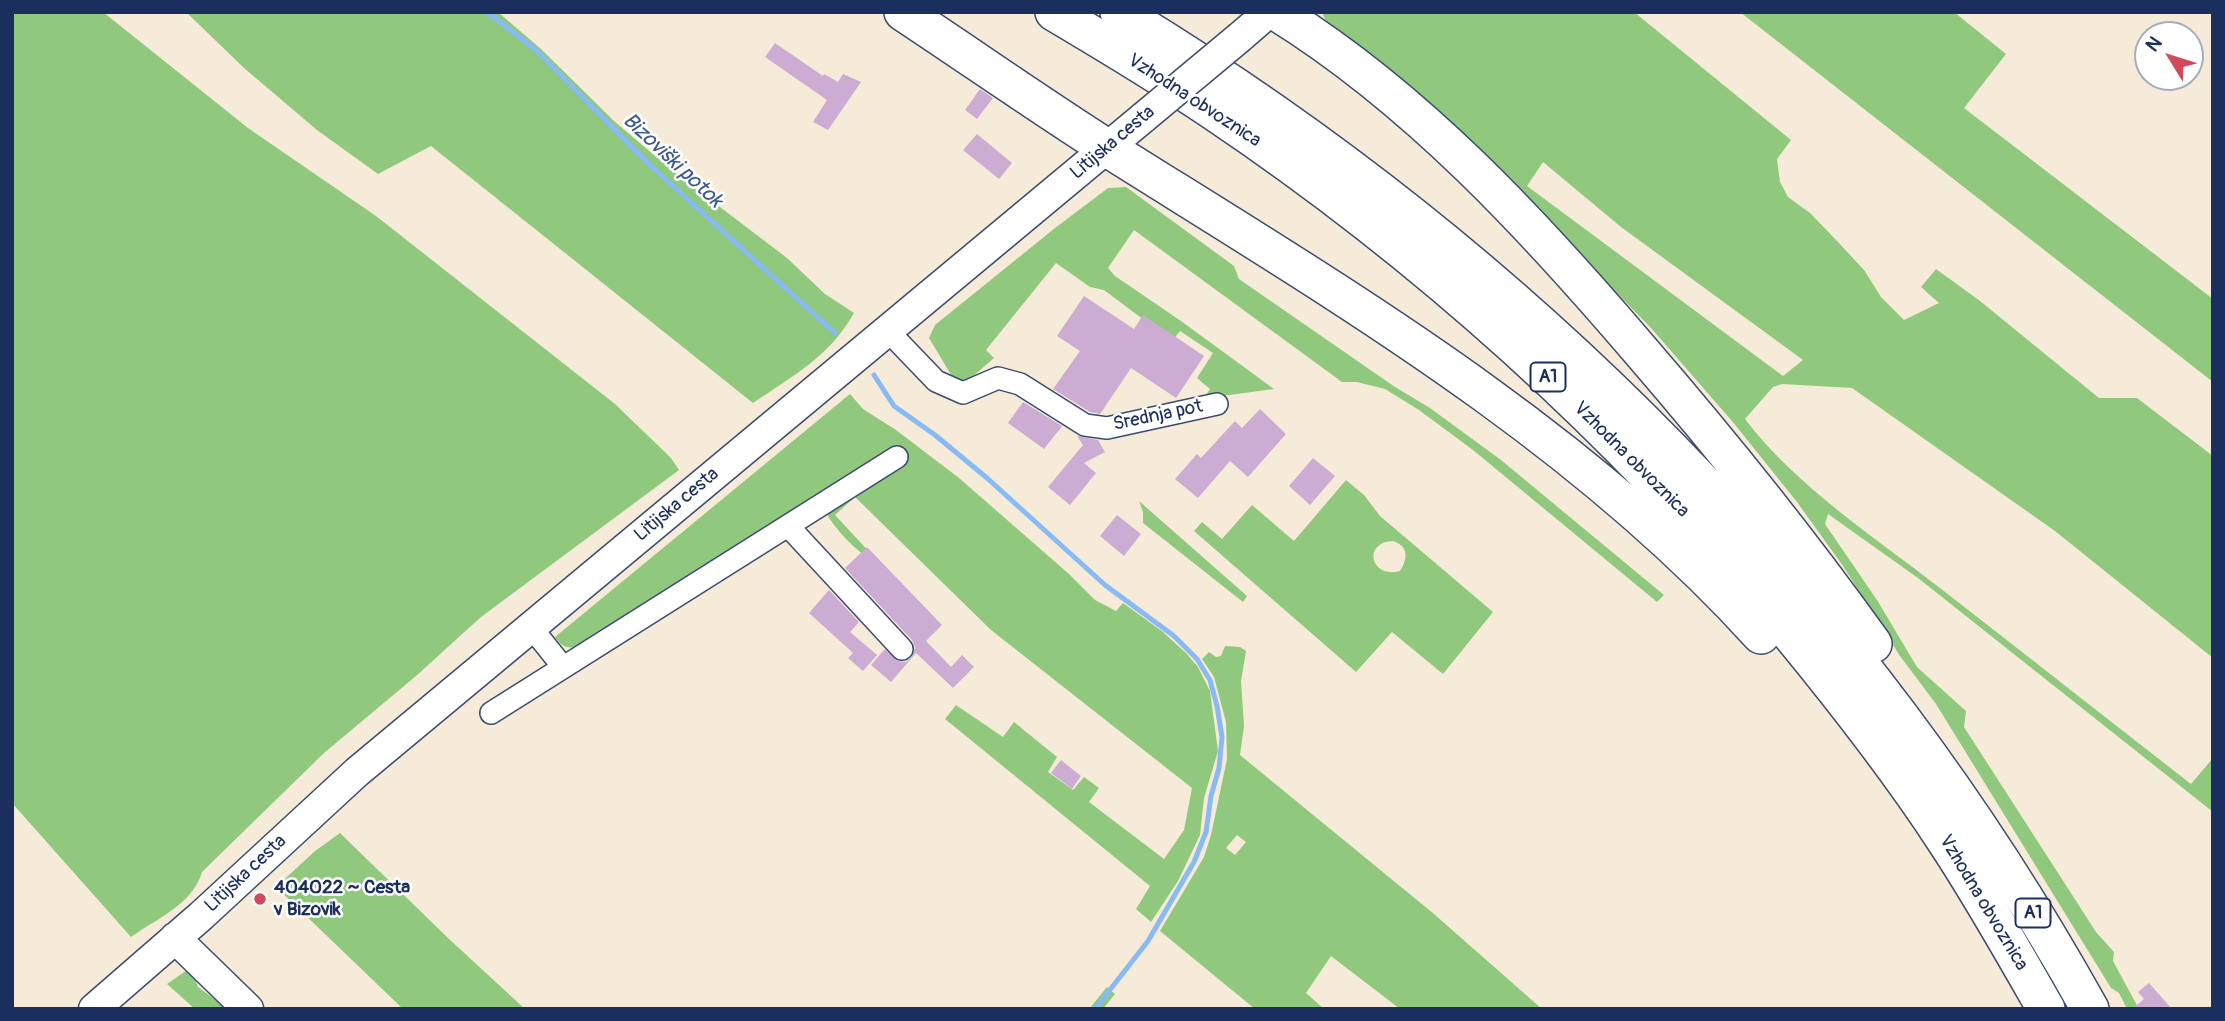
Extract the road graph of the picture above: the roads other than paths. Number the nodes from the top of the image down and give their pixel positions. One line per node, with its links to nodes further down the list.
1 (902, 12): 6 (highway)
2 (1055, 12): 15 (highway, Vzhodna obvoznica / A1)
3 (1119, 12): 15 (highway, Vzhodna obvoznica / A1)
4 (1269, 12): 6 (main road, Litijska cesta, bridge)
5 (1277, 12): 15 (highway)
6 (1107, 148): 7 (main road, Litijska cesta); 15 (highway)
7 (888, 331): 8 (street, Srednja pot); 11 (main road, Litijska cesta)
8 (1217, 404)
9 (897, 457): 10 (street)
10 (789, 527): 12 (street); 13 (street)
11 (531, 627): 13 (street); 16 (main road, Litijska cesta)
12 (902, 649)
13 (563, 667): 14 (street)
14 (491, 713)
15 (1960, 831): 19 (highway, Vzhodna obvoznica / A1); 20 (highway, Vzhodna obvoznica / A1)
16 (176, 938): 17 (main road, Litijska cesta); 18 (main road)
17 (94, 1009)
18 (248, 1009)
19 (2046, 1009)
20 (2090, 1009)

